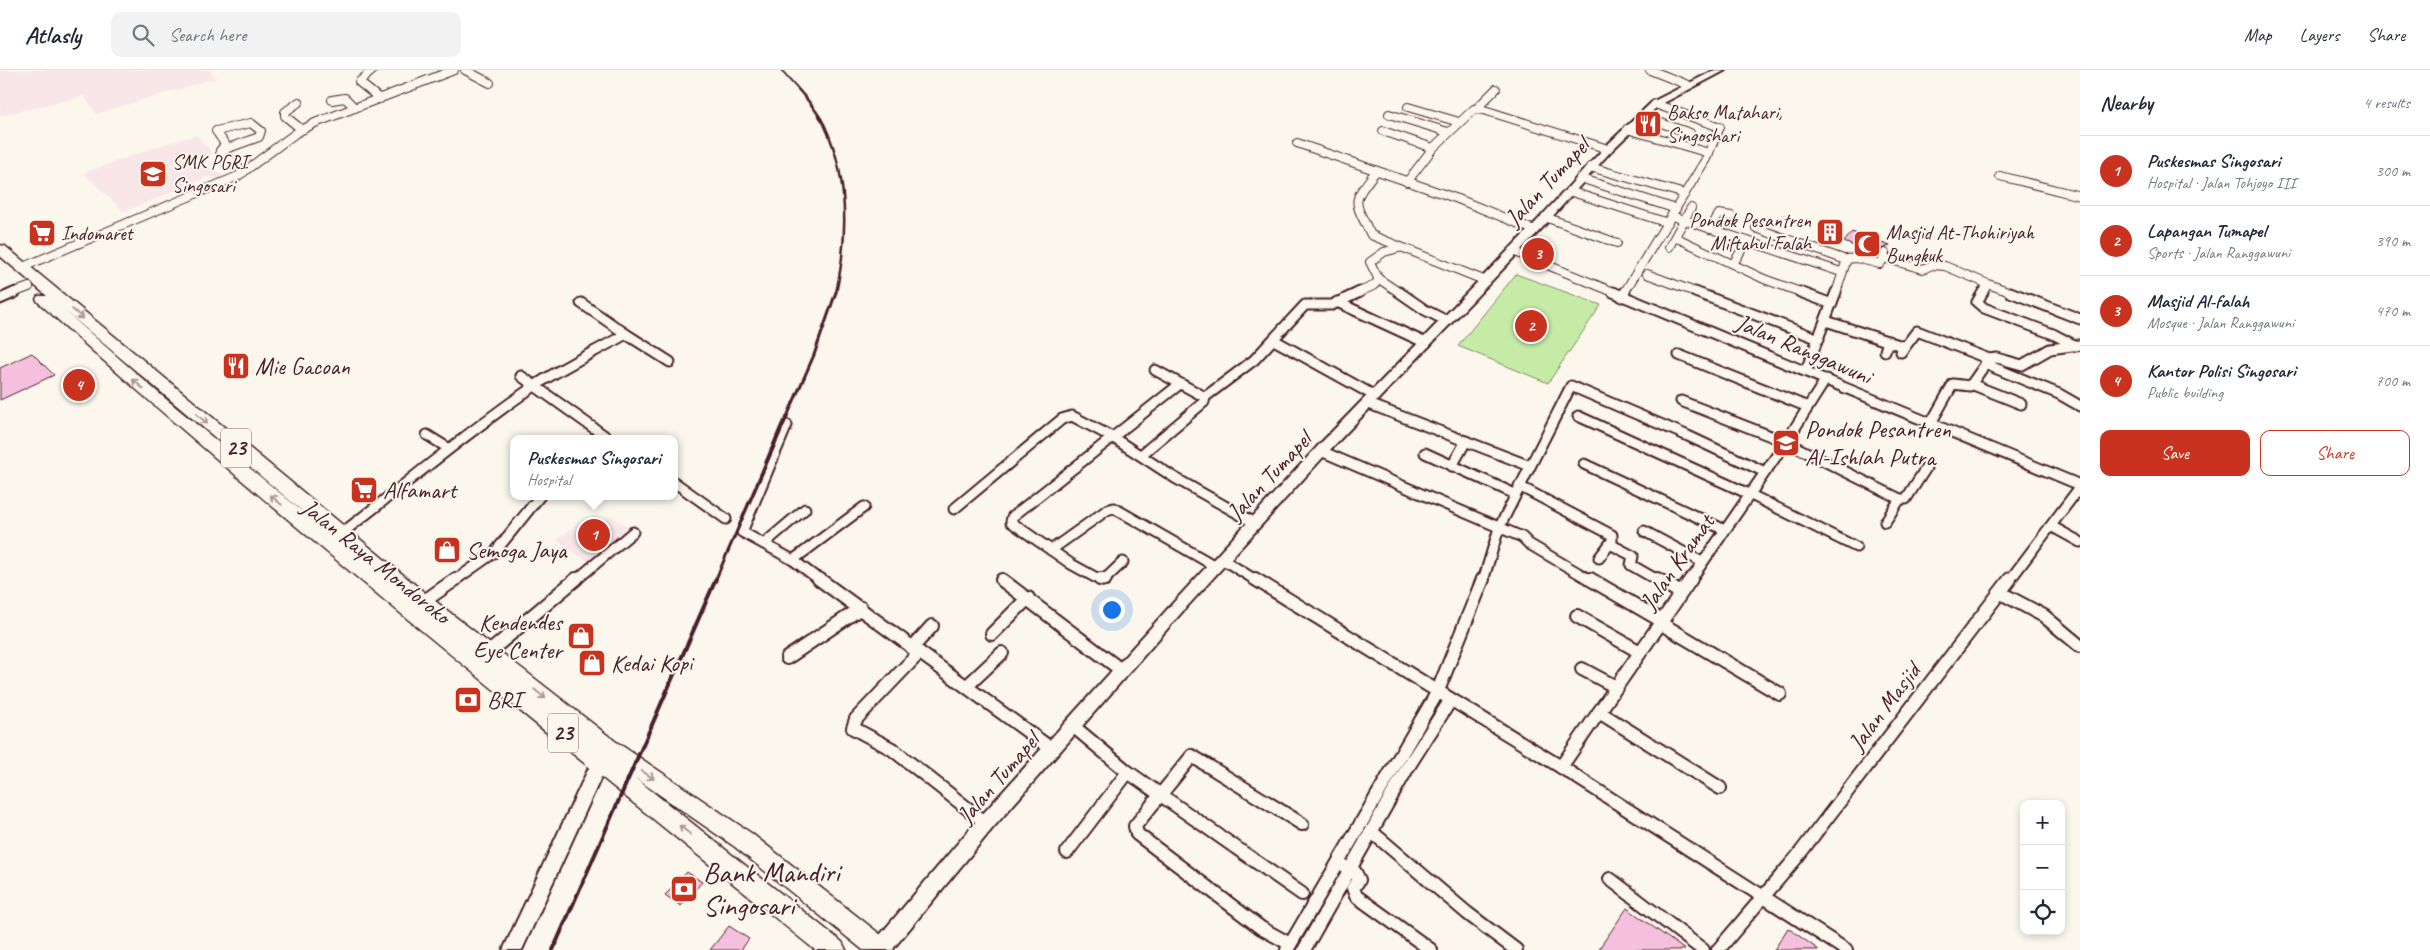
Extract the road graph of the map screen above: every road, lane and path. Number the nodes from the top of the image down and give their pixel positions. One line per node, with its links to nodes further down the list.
1 (373, 70): 9 (street)
2 (454, 70): 9 (street)
3 (465, 70): 6 (street)
4 (1650, 70): 7 (street)
5 (1722, 70): 7 (street, Jalan Tumapel)
6 (490, 83)
7 (1688, 86): 12 (street, Jalan Tumapel)
8 (1496, 90): 15 (street)
9 (380, 98): 14 (street)
10 (332, 100): 14 (street)
11 (299, 102): 20 (street)
12 (1656, 104): 17 (street, Jalan Tumapel); 28 (street)
13 (1408, 107): 18 (street)
14 (355, 108): 20 (street)
15 (1477, 108): 18 (street); 26 (street)
16 (1389, 114): 22 (street)
17 (1641, 116): 19 (street, Jalan Tumapel); 23 (street)
18 (1459, 122): 22 (street)
19 (1627, 129): 26 (street, Jalan Tumapel); 28 (street)
20 (301, 130): 31 (street)
21 (1383, 132): 25 (street)
22 (1448, 132): 25 (street)
23 (1690, 133)
24 (1297, 143): 30 (street)
25 (1433, 148): 34 (street)
26 (1608, 149): 29 (street, Jalan Tumapel)
27 (220, 151): 27 (street); 31 (street)
28 (1709, 153): 36 (street)
29 (1590, 167): 33 (street, Jalan Tumapel); 36 (street)
30 (1376, 171): 34 (street); 50 (street)
31 (244, 172): 54 (street)
32 (2000, 176): 37 (street)
33 (1580, 178): 35 (street, Jalan Tumapel); 39 (street)
34 (1406, 182): 45 (street)
35 (1569, 191): 41 (street, Jalan Tumapel); 42 (street)
36 (1685, 194): 39 (street)
37 (2080, 196)
38 (1691, 208): 39 (street)
39 (1678, 216): 42 (street); 44 (street); 46 (street)
40 (1731, 216): 44 (street)
41 (1545, 217): 45 (street, Jalan Tumapel); 48 (street)
42 (1668, 223): 61 (street)
43 (1756, 228): 52 (street)
44 (1710, 229): 47 (street)
45 (1534, 230): 51 (street, Jalan Tumapel)
46 (1675, 237): 49 (street); 53 (street)
47 (1747, 241): 53 (street); 55 (street)
48 (1617, 243)
49 (1669, 247)
50 (1399, 248): 57 (street); 58 (street)
51 (1513, 250): 58 (street, Jalan Tumapel); 61 (street, Jalan Ranggawuni)
52 (1846, 260): 55 (street); 59 (street)
53 (1733, 264): 64 (street)
54 (12, 267): 60 (street); 125 (highway, Jalan Raya Mondoroko / 23, one-way to 125); 147 (highway, Jalan Raya Mondoroko / 23, one-way to 54)
55 (1841, 272): 64 (street)
56 (1648, 274): 69 (street)
57 (1379, 279): 62 (street); 66 (street)
58 (1486, 281): 66 (street, Jalan Tumapel)
59 (1988, 284): 65 (street); 73 (street)
60 (1, 296)
61 (1624, 298): 79 (street, Jalan Ranggawuni)
62 (1337, 302): 70 (street); 72 (street)
63 (581, 303): 68 (street)
64 (1832, 304): 67 (street)
65 (2080, 319)
66 (1447, 321): 72 (street, Jalan Tumapel)
67 (1826, 321): 69 (street); 71 (street)
68 (626, 334): 77 (street); 84 (street)
69 (1819, 339): 79 (street)
70 (1274, 340): 85 (street); 86 (street)
71 (1888, 341): 74 (street); 76 (street)
72 (1426, 342): 86 (street, Jalan Tumapel)
73 (2078, 345): 76 (street)
74 (1885, 351)
75 (1679, 355): 90 (street)
76 (1987, 361): 83 (street); 89 (street)
77 (670, 362)
78 (1155, 370): 82 (street)
79 (1806, 370): 81 (street, Jalan Ranggawuni)
80 (521, 376): 84 (street)
81 (1826, 379): 90 (street, Jalan Kramat); 92 (street, Jalan Ranggawuni)
82 (1180, 384): 85 (street); 96 (street)
83 (1972, 384): 88 (street); 92 (street)
84 (535, 386): 95 (street); 99 (street)
85 (1205, 397): 102 (street)
86 (1372, 400): 97 (street); 100 (street, Jalan Tumapel)
87 (1681, 401): 98 (street)
88 (2021, 404)
89 (2080, 406)
90 (1808, 407): 98 (street, Jalan Kramat)
91 (1578, 416): 111 (street)
92 (1931, 423): 109 (street, Jalan Ranggawuni)
93 (787, 425): 127 (street)
94 (427, 435): 99 (street)
95 (603, 435)
96 (1112, 437): 102 (street); 116 (street); 130 (street)
97 (1466, 441): 104 (street); 105 (street)
98 (1786, 442): 107 (street, Jalan Kramat); 112 (street)
99 (448, 448): 125 (street)
100 (1321, 452): 119 (street, Jalan Tumapel); 121 (street)
101 (1425, 454): 104 (street)
102 (1140, 455): 119 (street)
103 (1584, 464): 123 (street)
104 (1452, 466): 110 (street)
105 (1530, 466): 107 (street); 110 (street)
106 (1926, 468): 112 (street)
107 (1765, 472): 111 (street, Jalan Kramat)
108 (678, 485): 117 (street)
109 (2080, 486): 120 (street, Jalan Masjid)
110 (1520, 490): 121 (street); 128 (street)
111 (1750, 494): 123 (street, Jalan Kramat); 129 (street)
112 (1900, 499): 118 (street)
113 (538, 500): 140 (street)
114 (864, 507): 132 (street)
115 (806, 509): 127 (street)
116 (954, 509)
117 (726, 518)
118 (1884, 522)
119 (1255, 523): 134 (street, Jalan Tumapel)
120 (2052, 526): 126 (street); 138 (street, Jalan Masjid)
121 (1499, 528): 143 (street); 157 (street)
122 (1644, 530): 135 (street)
123 (1725, 530): 135 (street, Jalan Kramat)
124 (633, 532): 147 (street)
125 (342, 533): 140 (highway, Jalan Raya Mondoroko / 23)
126 (2080, 542)
127 (766, 543): 132 (street)
128 (1610, 544): 131 (street); 137 (street)
129 (1856, 547)
130 (1052, 550): 133 (street); 134 (street)
131 (1599, 558)
132 (793, 560): 141 (street)
133 (1123, 562)
134 (1219, 562): 152 (street, Jalan Tumapel); 157 (street)
135 (1702, 562): 137 (street, Jalan Kramat)
136 (1002, 580): 139 (street)
137 (1681, 593): 143 (street, Jalan Kramat)
138 (2001, 593): 146 (street); 176 (street, Jalan Masjid)
139 (1028, 598): 145 (street); 152 (street)
140 (423, 602): 147 (highway, Jalan Raya Mondoroko / 23)
141 (861, 608): 148 (street); 151 (street)
142 (1577, 616): 149 (street)
143 (1661, 622): 149 (street, Jalan Kramat); 156 (street)
144 (932, 626): 148 (street)
145 (992, 634)
146 (2080, 646)
147 (475, 649): 161 (highway, Jalan Raya Mondoroko / 23); 169 (highway, Jalan Raya Mondoroko / 23, one-way to 169)
148 (915, 651): 154 (street); 166 (street)
149 (1640, 652): 155 (street, Jalan Kramat)
150 (1002, 653): 154 (street)
151 (788, 658)
152 (1121, 670): 159 (street, Jalan Tumapel)
153 (1582, 670): 155 (street)
154 (967, 686): 160 (street)
155 (1616, 687): 158 (street, Jalan Kramat)
156 (1780, 694)
157 (1443, 697): 162 (street); 168 (street); 172 (street)
158 (1599, 712): 162 (street, Jalan Kramat); 164 (street)
159 (1073, 726): 160 (street, Jalan Tumapel); 163 (street)
160 (1053, 750): 166 (street, Jalan Tumapel)
161 (600, 762): 171 (highway, Jalan Raya Mondoroko / 23, one-way to 161); 178 (street)
162 (1561, 767): 176 (street)
163 (1128, 772): 165 (street); 170 (street)
164 (1720, 788)
165 (1161, 796): 167 (street); 175 (street); 177 (street)
166 (986, 823): 180 (street, Jalan Tumapel)
167 (1302, 824)
168 (1372, 832): 173 (street); 183 (street)
169 (743, 840): 171 (highway); 180 (highway, Jalan Raya Mondoroko / 23)
170 (1067, 852)
171 (723, 861): 179 (highway, Jalan Raya Mondoroko / 23)
172 (1339, 862): 173 (street); 177 (street)
173 (1350, 870): 181 (street); 182 (street)
174 (1610, 880): 184 (street)
175 (1302, 894)
176 (1764, 899): 185 (street, Jalan Masjid); 186 (street)
177 (1289, 947)
178 (512, 950)
179 (834, 950)
180 (882, 950)
181 (1304, 950)
182 (1431, 950)
183 (1516, 950)
184 (1703, 950)
185 (1718, 950)
186 (1846, 950)

